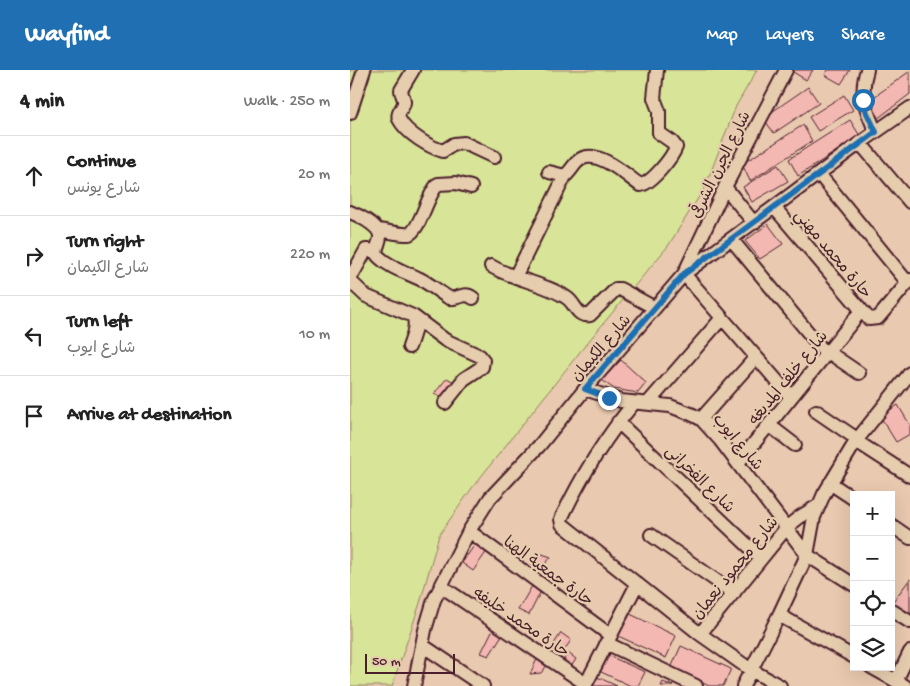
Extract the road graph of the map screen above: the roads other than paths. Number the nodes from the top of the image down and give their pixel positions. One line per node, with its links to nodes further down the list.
1 (364, 70): 7 (street)
2 (413, 70): 10 (street)
3 (657, 70): 13 (street)
4 (786, 70): 15 (street, شارع الجرن الشرقى)
5 (867, 70): 8 (street)
6 (909, 111): 8 (street, شارع الكيمان)
7 (350, 113)
8 (876, 132): 9 (street, شارع الكيمان)
9 (860, 142): 12 (street, شارع الكيمان); 16 (street)
10 (494, 157)
11 (549, 172): 13 (street)
12 (819, 174): 17 (street, شارع الكيمان); 27 (street)
13 (565, 176): 25 (street)
14 (471, 187): 20 (street)
15 (725, 187): 19 (street); 24 (street, شارع الجرن الشرقى)
16 (910, 202)
17 (774, 207): 19 (street, شارع الكيمان); 30 (street, حارة محمد مهني)
18 (350, 212): 20 (street)
19 (754, 223): 21 (street, شارع الكيمان)
20 (378, 230): 22 (street)
21 (732, 240): 24 (street, شارع الكيمان); 34 (street)
22 (376, 252): 26 (street); 28 (street)
23 (491, 266): 25 (street)
24 (684, 274): 29 (street, شارع الكيمان); 32 (street)
25 (515, 277): 29 (street)
26 (350, 280): 31 (street)
27 (909, 281): 30 (street, حارة محمد مهني)
28 (473, 298)
29 (655, 308): 38 (street, شارع الكيمان)
30 (861, 312): 34 (street, شارع خلف المدبغه)
31 (413, 316): 33 (street); 40 (street)
32 (722, 318): 35 (street); 42 (street)
33 (409, 348)
34 (827, 353): 36 (street); 39 (street, شارع خلف المدبغه)
35 (756, 357): 39 (street); 44 (street)
36 (859, 373)
37 (908, 378): 47 (street)
38 (585, 389): 41 (street, شارع ايوب); 56 (street, شارع الكيمان)
39 (791, 397): 46 (street, شارع خلف المدبغه)
40 (445, 403)
41 (634, 403): 42 (street, شارع ايوب); 45 (street)
42 (648, 403): 44 (street, شارع ايوب)
43 (816, 411): 47 (street)
44 (701, 419): 49 (street, شارع ايوب)
45 (618, 422): 60 (street, شارع الفخرانى); 62 (street)
46 (769, 425): 48 (street); 49 (street, شارع خلف المدبغه)
47 (856, 440): 50 (street); 51 (street)
48 (795, 445)
49 (738, 463): 54 (street, شارع ايوب)
50 (910, 476)
51 (830, 483): 52 (street); 53 (street)
52 (850, 496)
53 (819, 506): 54 (street, شارع محمود نعمان); 59 (street)
54 (787, 527): 59 (street, شارع ايوب); 60 (street, شارع محمود نعمان)
55 (895, 528): 58 (street)
56 (469, 531): 63 (street, شارع الكيمان); 69 (street, حارة جمعية الهنا)
57 (651, 535): 64 (street)
58 (910, 538)
59 (807, 555): 61 (street); 66 (street)
60 (761, 558): 64 (street, شارع محمود نعمان)
61 (850, 582)
62 (637, 584): 68 (street); 69 (street)
63 (441, 586): 70 (street, شارع الكيمان); 76 (street, حارة محمد خليفه)
64 (734, 593): 68 (street, شارع محمود نعمان)
65 (895, 613): 67 (street)
66 (779, 615): 72 (street); 73 (street)
67 (910, 622)
68 (700, 634): 73 (street)
69 (608, 639): 76 (street); 79 (street, حارة جمعية الهنا)
70 (422, 645): 77 (street, شارع الكيمان); 78 (street)
71 (910, 652): 75 (street)
72 (850, 655)
73 (751, 670): 80 (street); 81 (street)
74 (878, 671): 75 (street)
75 (900, 683)
76 (585, 685)
77 (414, 686)
78 (483, 686)
79 (696, 686)
80 (743, 686)
81 (780, 686)

